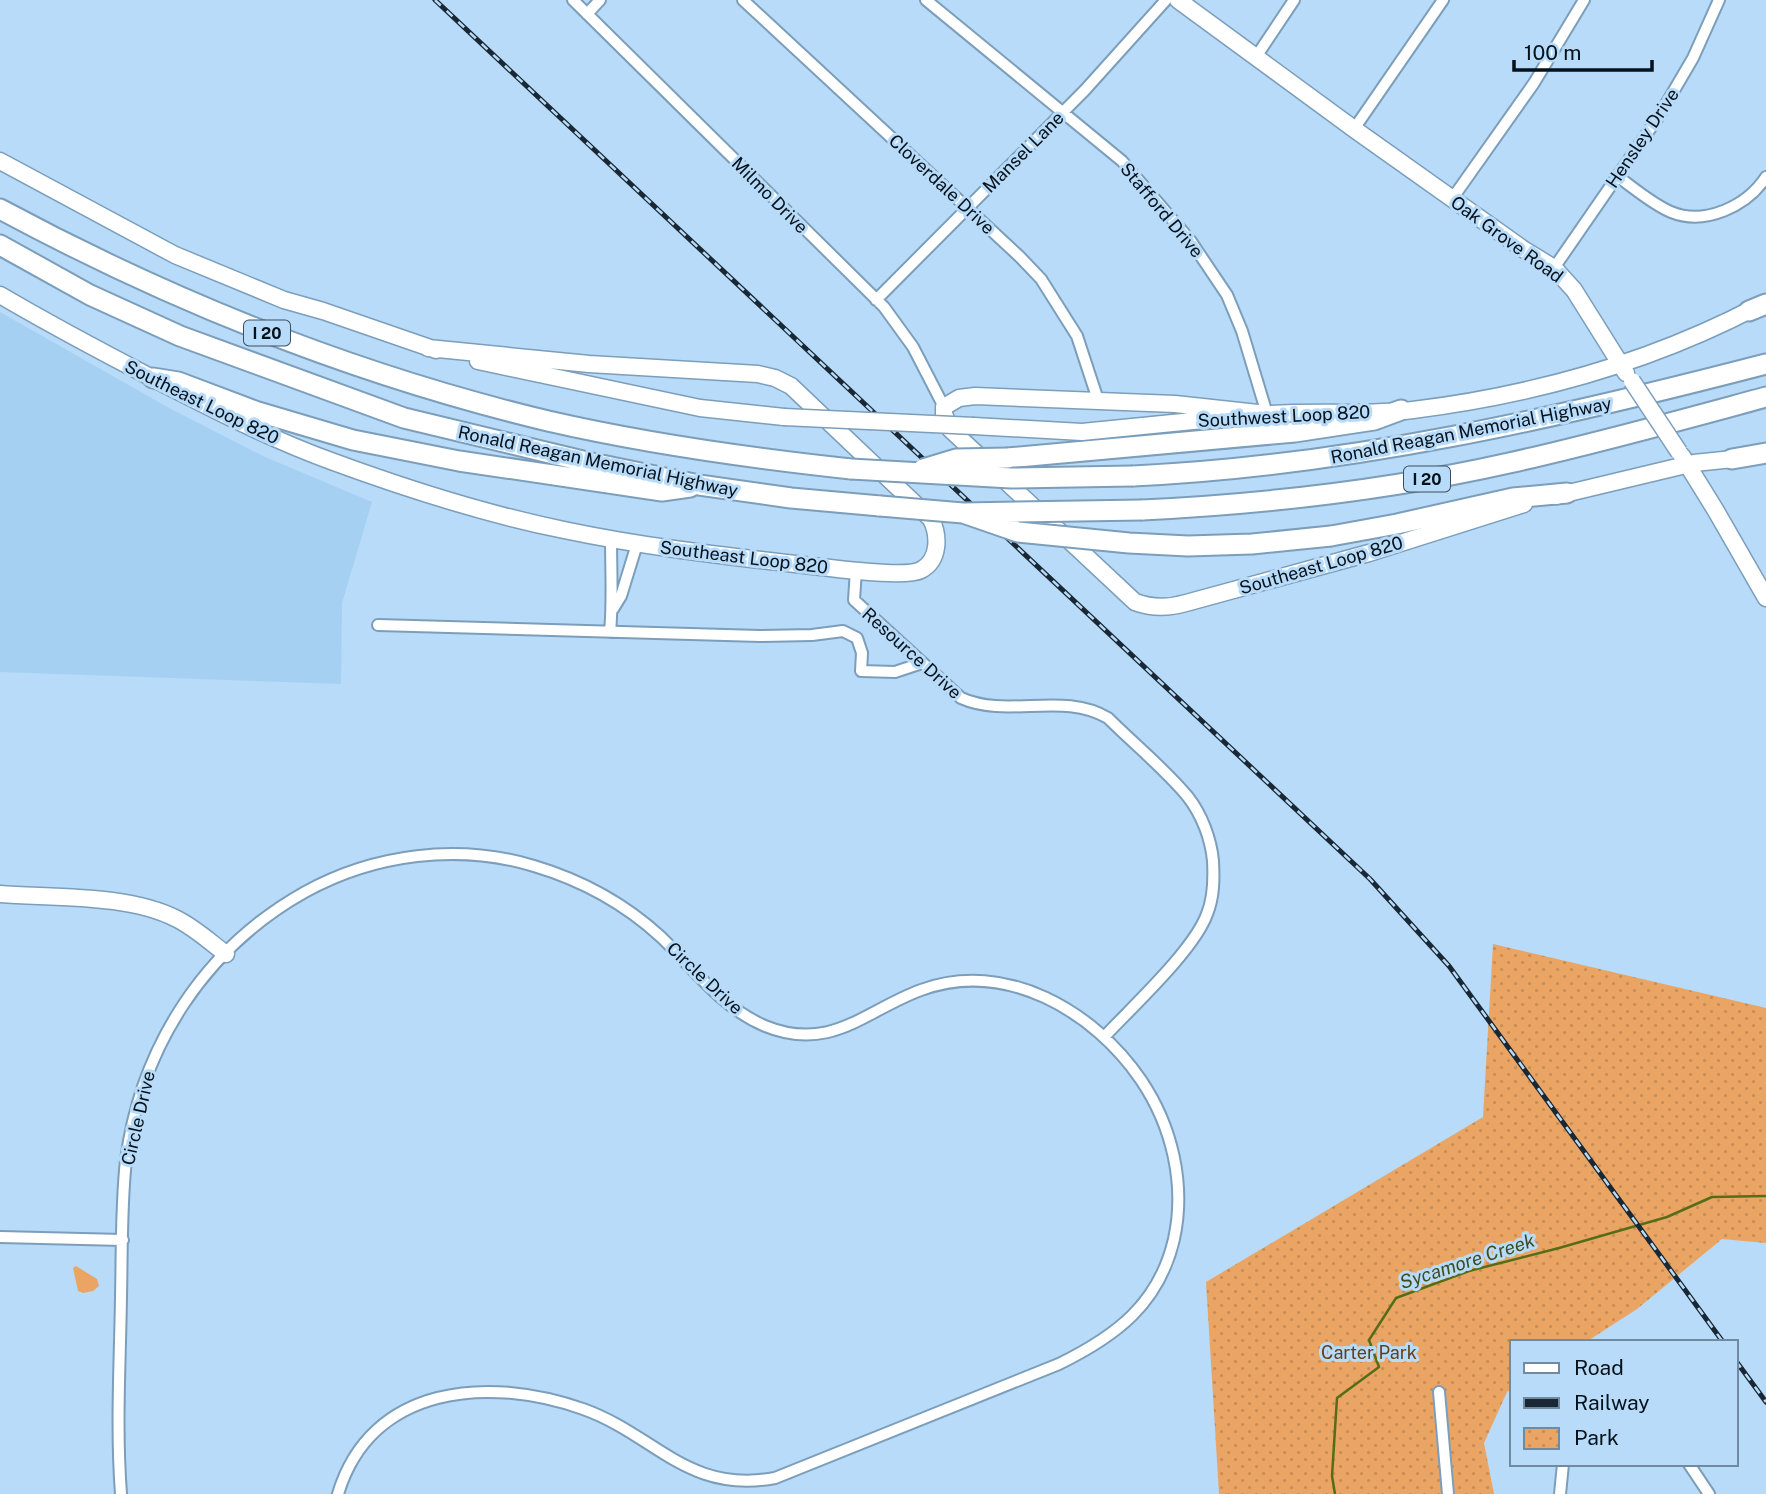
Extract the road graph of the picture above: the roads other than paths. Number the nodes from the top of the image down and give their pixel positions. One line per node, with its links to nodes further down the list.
1 (573, 0): 11 (street, Milmo Drive)
2 (600, 0): 11 (street)
3 (743, 0): 19 (street, Cloverdale Drive)
4 (926, 0): 13 (street, Stafford Drive)
5 (1166, 0): 13 (street, Mansel Lane)
6 (1178, 0): 12 (main road, Oak Grove Road)
7 (1294, 0): 12 (street)
8 (1443, 0): 14 (street)
9 (1584, 0): 18 (street)
10 (1719, 0): 16 (street, Hensley Drive)
11 (587, 14): 24 (street, Milmo Drive)
12 (1256, 57): 14 (main road, Oak Grove Road)
13 (1062, 113): 19 (street, Mansel Lane); 36 (street, Stafford Drive)
14 (1354, 129): 18 (main road, Oak Grove Road)
15 (0, 161): 26 (main road, Southeast Loop 820)
16 (1617, 176): 17 (street); 22 (street, Hensley Drive)
17 (1766, 177)
18 (1452, 199): 22 (main road, Oak Grove Road)
19 (968, 208): 24 (street, Mansel Lane); 31 (street, Cloverdale Drive)
20 (0, 209): 41 (highway, Ronald Reagan Memorial Highway / I 20, bridge)
21 (0, 245): 42 (highway, Ronald Reagan Memorial Highway / I 20)
22 (1554, 268): 28 (main road, Oak Grove Road)
23 (0, 295): 29 (main road, Southeast Loop 820)
24 (876, 300): 32 (street, Milmo Drive)
25 (1760, 306): 28 (main road, Southwest Loop 820)
26 (428, 348): 37 (main road, Southeast Loop 820); 47 (main road, Southeast Loop 820)
27 (1762, 364): 41 (highway, Ronald Reagan Memorial Highway / I 20, bridge)
28 (1621, 365): 33 (main road, Southwest Loop 820); 39 (main road, Oak Grove Road, bridge)
29 (153, 378): 42 (highway); 45 (main road, Southeast Loop 820)
30 (1766, 397): 35 (highway, Ronald Reagan Memorial Highway / I 20)
31 (1098, 400): 32 (main road); 36 (main road)
32 (944, 407): 43 (main road, Southeast Loop 820)
33 (1401, 410): 36 (main road, Southwest Loop 820); 41 (highway, bridge)
34 (1766, 412): 35 (highway)
35 (1707, 413): 44 (highway, Ronald Reagan Memorial Highway / I 20, bridge)
36 (1267, 414): 37 (main road, Southwest Loop 820, bridge)
37 (784, 417)
38 (1766, 455): 40 (highway)
39 (1683, 458): 40 (main road, Southeast Loop 820); 43 (main road, Southeast Loop 820); 48 (main road, Oak Grove Road)
40 (1732, 458)
41 (907, 474)
42 (699, 485): 44 (highway, Ronald Reagan Memorial Highway / I 20, bridge)
43 (1567, 493): 44 (highway, bridge)
44 (962, 513)
45 (611, 539): 46 (main road, Southeast Loop 820); 49 (street)
46 (637, 544): 47 (main road, Southeast Loop 820); 49 (street)
47 (856, 570): 52 (street, Resource Drive)
48 (1766, 598)
49 (613, 609): 51 (street)
50 (378, 625): 51 (street)
51 (610, 632): 52 (street)
52 (922, 663): 55 (street, Resource Drive)
53 (0, 894): 54 (main road)
54 (226, 954): 55 (street, Circle Drive); 57 (street, Circle Drive)
55 (1105, 1036): 62 (street, Circle Drive)
56 (0, 1237): 57 (street)
57 (123, 1240): 61 (street, Circle Drive)
58 (1439, 1392): 63 (street)
59 (1563, 1466): 64 (street)
60 (1690, 1466): 65 (street)
61 (121, 1494)
62 (338, 1494)
63 (1448, 1494)
64 (1560, 1494)
65 (1709, 1494)

